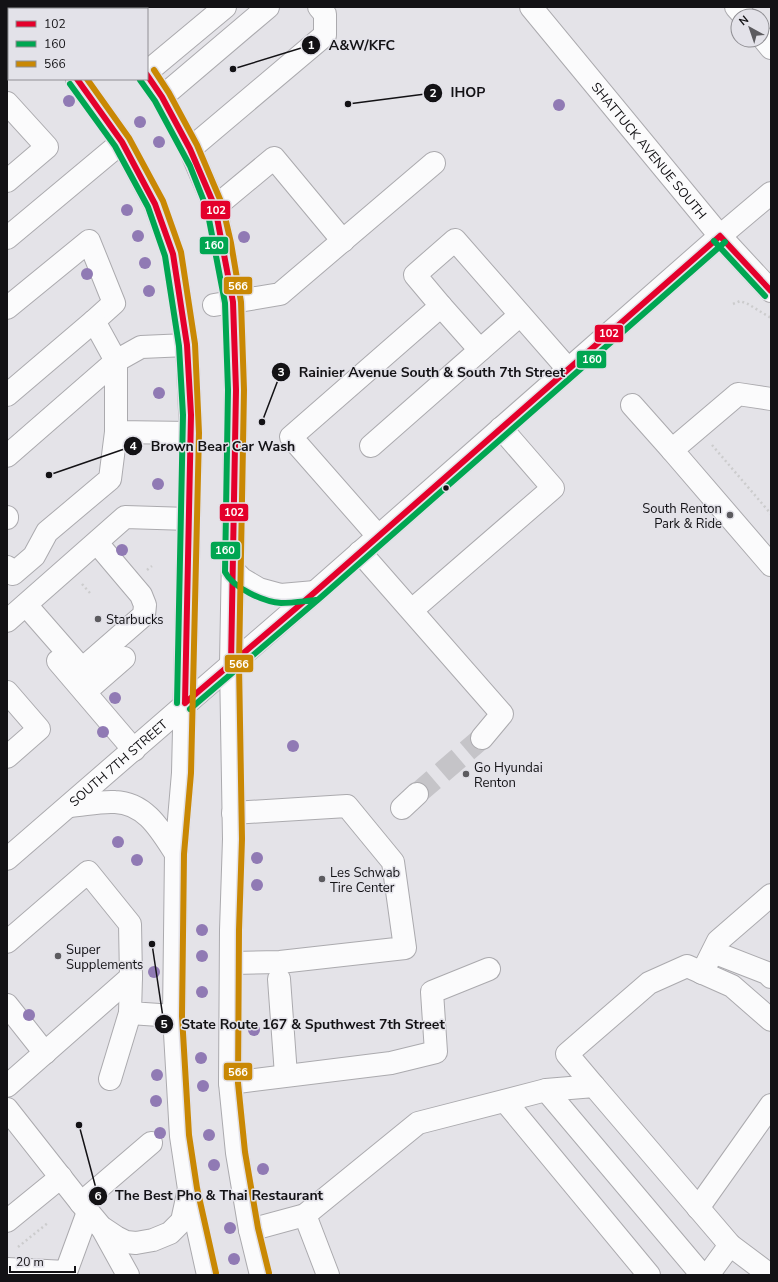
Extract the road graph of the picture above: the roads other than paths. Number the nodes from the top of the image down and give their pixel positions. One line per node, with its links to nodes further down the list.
1 (225, 7): 5 (main road)
2 (268, 7): 8 (main road)
3 (319, 7): 11 (main road)
4 (531, 7): 16 (main road, SHATTUCK AVENUE SOUTH)
5 (148, 73)
6 (148, 76): 8 (main road)
7 (77, 80): 10 (main road)
8 (162, 97): 11 (main road)
9 (9, 109): 13 (main road)
10 (122, 142): 17 (main road); 25 (main road)
11 (190, 149): 15 (main road)
12 (434, 163): 18 (main road)
13 (7, 181)
14 (771, 193): 16 (main road, SOUTH 7TH STREET)
15 (215, 207): 18 (main road); 20 (main road)
16 (720, 236): 19 (main road, SHATTUCK AVENUE SOUTH); 28 (main road, SOUTH 7TH STREET)
17 (7, 238)
18 (343, 241): 20 (main road)
19 (771, 291)
20 (224, 303): 44 (main road)
21 (441, 306): 23 (main road); 26 (main road); 39 (main road)
22 (7, 308): 24 (main road)
23 (520, 315): 26 (main road); 28 (main road)
24 (94, 321): 27 (main road); 29 (main road)
25 (187, 345): 27 (main road); 34 (main road)
26 (480, 350): 35 (main road)
27 (116, 361): 33 (main road); 37 (main road)
28 (568, 369): 32 (main road, SOUTH 7TH STREET)
29 (7, 395)
30 (771, 399): 36 (main road)
31 (632, 405): 36 (main road)
32 (501, 428): 39 (main road, SOUTH 7TH STREET); 47 (main road)
33 (116, 432): 34 (main road); 43 (main road)
34 (191, 433): 38 (main road)
35 (371, 446)
36 (672, 450): 42 (main road)
37 (7, 456)
38 (189, 519): 40 (main road); 52 (main road)
39 (378, 536): 41 (main road, SOUTH 7TH STREET)
40 (97, 543): 46 (main road); 46 (main road)
41 (360, 552): 45 (main road, SOUTH 7TH STREET); 47 (main road)
42 (771, 565)
43 (7, 567)
44 (233, 570): 45 (main road); 49 (main road)
45 (315, 592): 49 (main road, SOUTH 7TH STREET)
46 (14, 610): 51 (main road)
47 (412, 610): 53 (main road)
48 (124, 658): 51 (main road)
49 (231, 664): 52 (main road, SOUTH 7TH STREET); 57 (main road)
50 (7, 692): 55 (main road)
51 (85, 692): 54 (main road)
52 (185, 703): 54 (main road, SOUTH 7TH STREET); 58 (main road)
53 (482, 738)
54 (134, 750): 56 (main road, SOUTH 7TH STREET)
55 (7, 757)
56 (69, 806): 58 (main road); 59 (main road, SOUTH 7TH STREET)
57 (233, 813): 63 (main road); 63 (main road)
58 (176, 854): 71 (main road)
59 (7, 859)
60 (771, 895): 62 (main road)
61 (7, 942): 67 (main road)
62 (713, 952): 65 (main road); 66 (main road)
63 (232, 963): 76 (main road)
64 (489, 968): 74 (main road)
65 (702, 973): 72 (main road); 78 (main road)
66 (770, 974)
67 (131, 977): 70 (main road); 73 (main road)
68 (279, 978): 74 (main road)
69 (7, 1005): 73 (main road)
70 (130, 1013): 71 (main road); 75 (main road)
71 (174, 1016): 85 (main road)
72 (771, 1020)
73 (45, 1052): 77 (main road)
74 (286, 1075): 76 (main road)
75 (110, 1080)
76 (230, 1082): 90 (main road)
77 (7, 1086)
78 (594, 1086): 79 (main road); 86 (main road)
79 (546, 1090): 80 (main road); 99 (main road)
80 (505, 1101): 88 (main road); 98 (main road)
81 (771, 1105): 86 (main road)
82 (7, 1109): 84 (main road)
83 (151, 1144): 87 (main road)
84 (61, 1177): 87 (main road); 89 (main road)
85 (189, 1189): 87 (main road); 95 (main road)
86 (698, 1208): 91 (main road)
87 (90, 1214): 93 (main road); 94 (main road)
88 (305, 1215): 90 (main road); 97 (main road)
89 (7, 1221)
90 (250, 1230): 96 (main road)
91 (730, 1245): 100 (main road); 101 (main road)
92 (10, 1260): 93 (main road)
93 (65, 1274)
94 (128, 1275)
95 (208, 1275)
96 (261, 1275)
97 (328, 1275)
98 (649, 1275)
99 (702, 1275)
100 (708, 1275)
101 (770, 1275)

